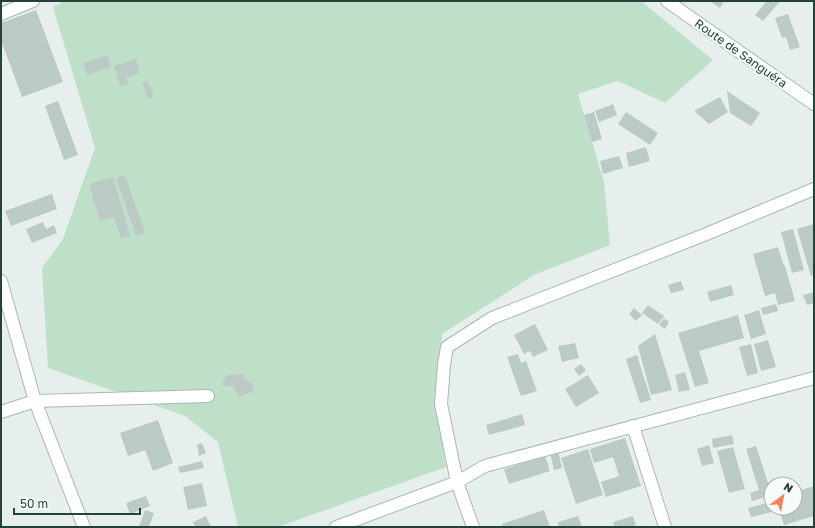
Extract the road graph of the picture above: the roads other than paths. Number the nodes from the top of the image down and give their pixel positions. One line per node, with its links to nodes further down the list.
1 (33, 1): 3 (street)
2 (667, 1): 4 (street, Route de Sanguéra)
3 (1, 14)
4 (814, 104)
5 (814, 189): 12 (street)
6 (1, 280): 9 (street)
7 (814, 378): 11 (street)
8 (208, 396): 9 (street)
9 (35, 401): 10 (street); 13 (street)
10 (1, 412)
11 (633, 426): 12 (street); 16 (street)
12 (457, 482): 14 (street); 15 (street)
13 (84, 527)
14 (336, 527)
15 (473, 527)
16 (665, 527)

